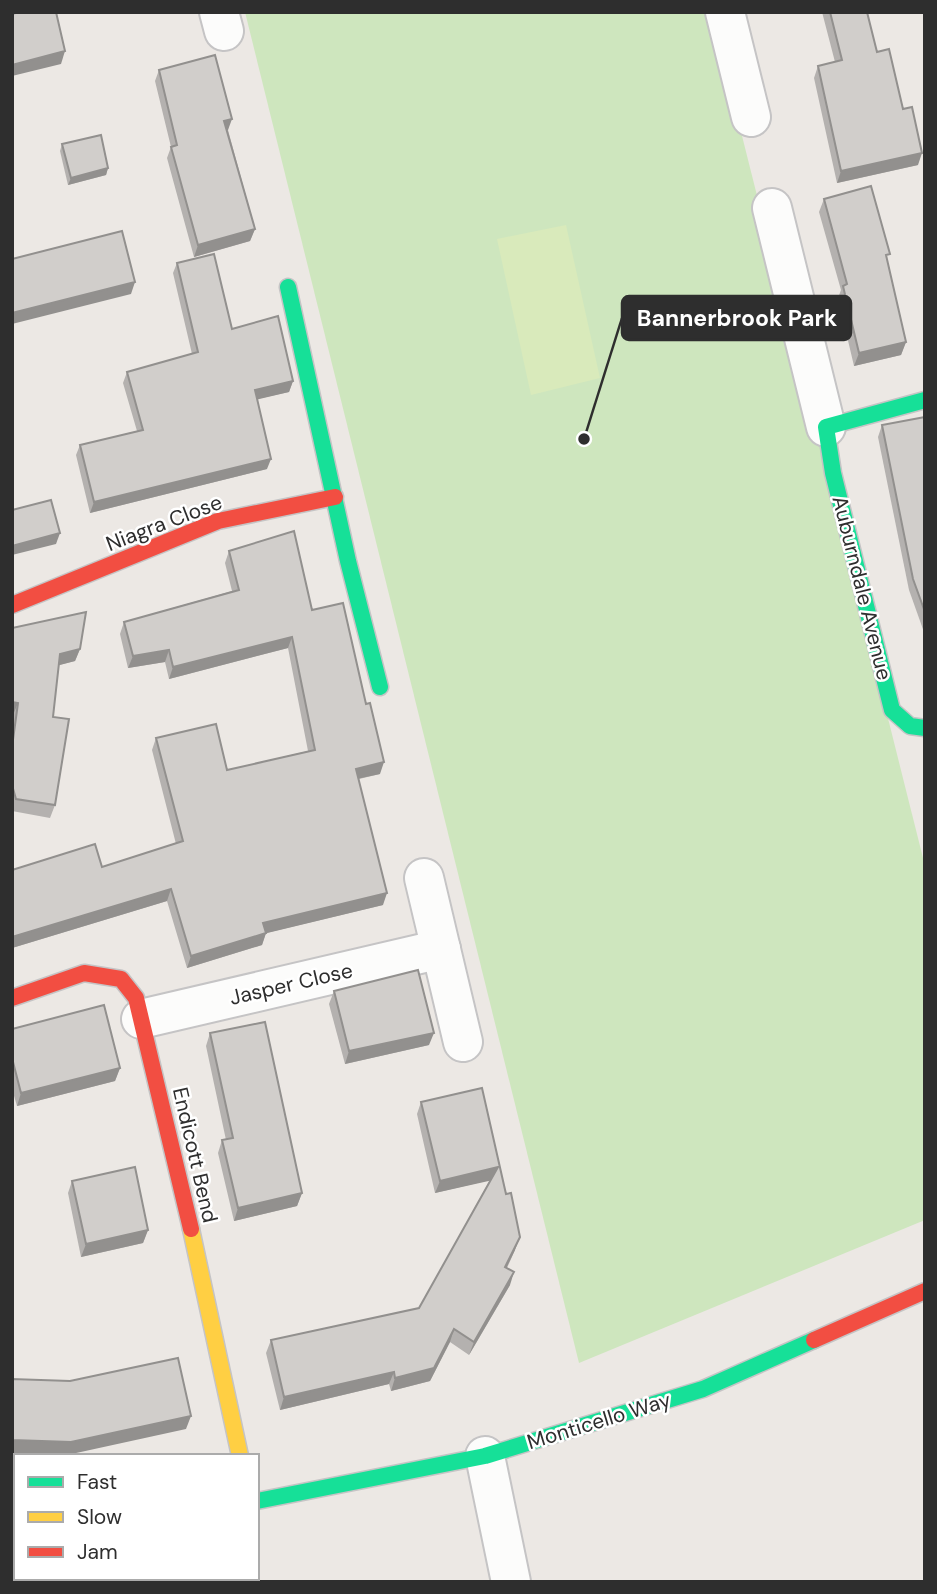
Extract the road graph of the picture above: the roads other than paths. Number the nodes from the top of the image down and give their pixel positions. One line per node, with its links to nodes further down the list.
1 (725, 12): 2 (street)
2 (751, 117)
3 (772, 208): 6 (street, Auburndale Avenue)
4 (288, 287): 7 (street)
5 (925, 400): 6 (street)
6 (826, 427): 10 (street, Auburndale Avenue)
7 (335, 497): 8 (street, Niagra Close); 9 (street)
8 (12, 605)
9 (380, 687)
10 (925, 727)
11 (424, 878): 12 (street)
12 (440, 949): 14 (street, Jasper Close); 15 (street)
13 (12, 998): 14 (street, Endicott Bend)
14 (141, 1019): 17 (street, Endicott Bend)
15 (463, 1042)
16 (925, 1291): 18 (street, Monticello Way)
17 (240, 1454)
18 (485, 1456): 19 (street, Monticello Way); 20 (street)
19 (259, 1501)
20 (511, 1582)

